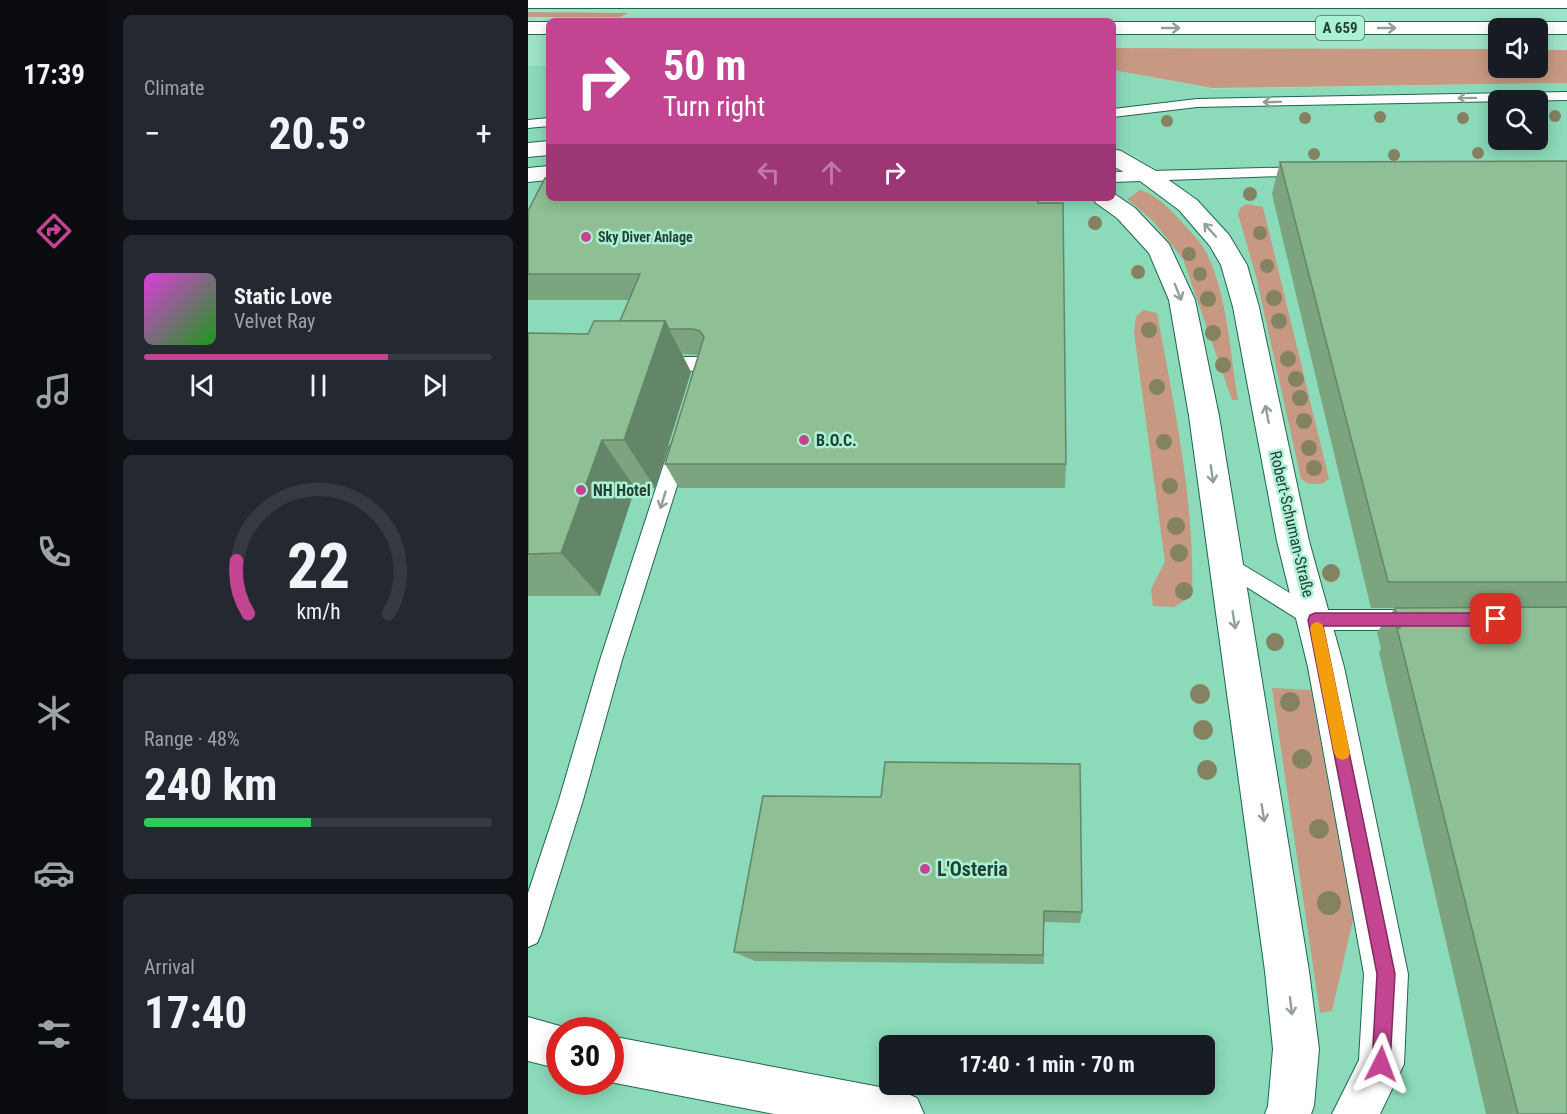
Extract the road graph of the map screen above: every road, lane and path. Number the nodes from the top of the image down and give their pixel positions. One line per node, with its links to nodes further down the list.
1 (528, 2): 2 (main road, A 659)
2 (1567, 2)
3 (528, 28): 4 (main road)
4 (546, 28)
5 (1116, 28): 6 (main road, A 659, one-way to 6)
6 (1567, 28)
7 (1567, 96): 8 (lane, one-way to 8)
8 (1116, 113)
9 (546, 122): 10 (lane)
10 (528, 124)
11 (546, 148): 12 (main road)
12 (528, 150)
13 (1116, 160): 17 (main road, Robert-Schuman-Straße)
14 (1318, 172): 17 (lane)
15 (546, 173): 16 (main road)
16 (528, 175)
17 (1131, 177): 23 (main road, Robert-Schuman-Straße, one-way to 17)
18 (1109, 201): 22 (main road, one-way to 22)
19 (646, 364): 20 (lane)
20 (695, 398)
21 (684, 432): 25 (lane, one-way to 25)
22 (1225, 563): 23 (lane); 30 (main road, one-way to 30)
23 (1315, 620): 24 (lane); 31 (main road, Robert-Schuman-Straße)
24 (1436, 620)
25 (528, 934)
26 (528, 1039): 27 (main road)
27 (546, 1044)
28 (624, 1062): 29 (main road)
29 (901, 1114)
30 (1288, 1114)
31 (1355, 1114)

